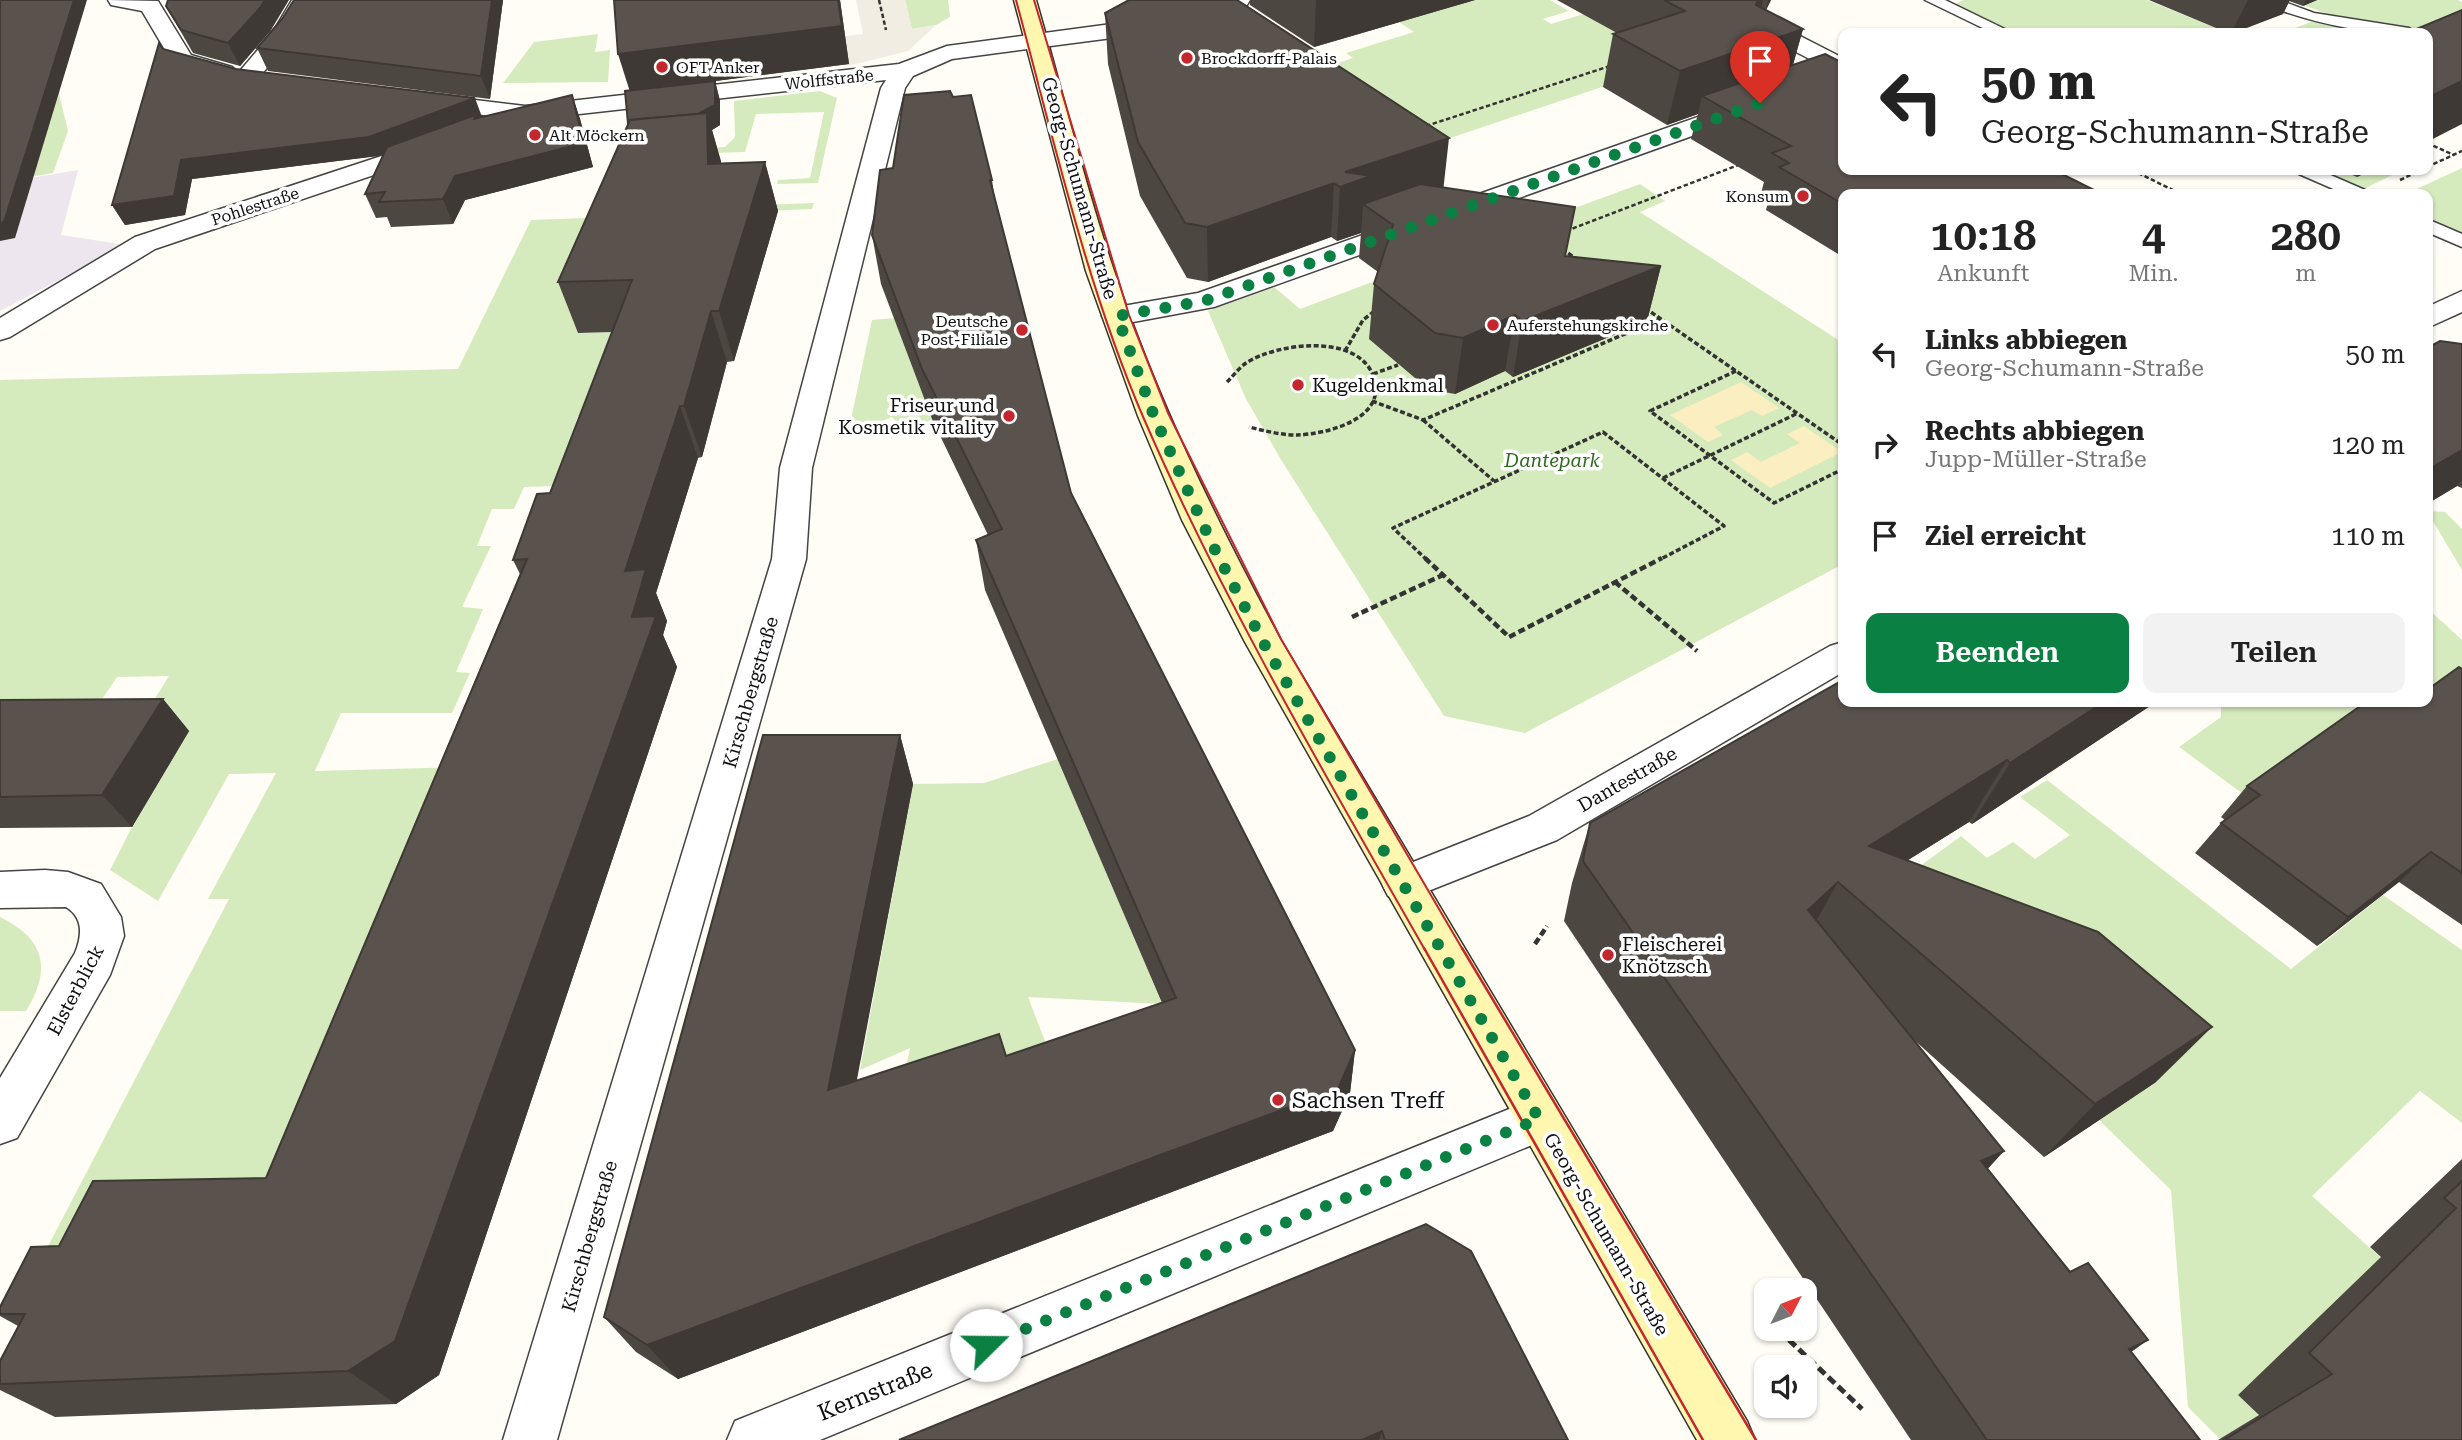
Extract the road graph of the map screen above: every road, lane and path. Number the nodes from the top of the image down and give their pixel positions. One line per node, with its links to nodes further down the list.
1 (119, 0): 15 (street)
2 (303, 0): 15 (street)
3 (1025, 0): 10 (main road, Georg-Schumann-Straße)
4 (1239, 0): 10 (street)
5 (1713, 0): 11 (street)
6 (1933, 0): 8 (lane)
7 (2265, 0): 9 (lane)
8 (1995, 28)
9 (2378, 28)
10 (1037, 40): 13 (street); 39 (main road, Georg-Schumann-Straße)
11 (1838, 64)
12 (1610, 66): 19 (path)
13 (904, 71): 18 (street, Wolffstraße); 70 (street, Kirschbergstraße)
14 (1838, 76): 39 (street)
15 (246, 78): 16 (street)
16 (273, 82)
17 (405, 98): 18 (street, Wolffstraße)
18 (525, 113): 20 (street)
19 (1415, 130)
20 (472, 132)
21 (446, 142): 42 (street, Pohlestraße)
22 (2433, 146): 24 (path)
23 (2462, 151): 24 (path)
24 (2454, 155): 26 (path)
25 (1752, 160): 32 (path)
26 (2433, 164)
27 (2142, 175): 29 (path)
28 (2316, 175): 30 (lane)
29 (2171, 189)
30 (2348, 189)
31 (2433, 228): 33 (lane)
32 (1557, 234)
33 (2462, 241)
34 (1560, 248): 35 (path)
35 (1583, 264)
36 (2462, 300): 40 (street)
37 (1638, 303): 41 (path)
38 (1379, 307): 43 (path)
39 (1117, 316): 62 (main road, Georg-Schumann-Straße)
40 (2433, 316)
41 (1660, 319): 45 (path); 50 (path)
42 (0, 331)
43 (1345, 351): 46 (path); 47 (path)
44 (1398, 365): 46 (path)
45 (1736, 371): 49 (path); 53 (path)
46 (1373, 374): 48 (path)
47 (1227, 382)
48 (1372, 401): 50 (path); 51 (path)
49 (1797, 414): 52 (path); 53 (path)
50 (1423, 420): 56 (path)
51 (1249, 426)
52 (1838, 442)
53 (1709, 455): 54 (path); 55 (path)
54 (1838, 471)
55 (1662, 478): 56 (path); 58 (path)
56 (1494, 481): 57 (path)
57 (1443, 575): 58 (path); 59 (path)
58 (1615, 582): 60 (path)
59 (1352, 617)
60 (1697, 651)
61 (1838, 658): 62 (street, Dantestraße)
62 (1402, 884): 66 (main road, Georg-Schumann-Straße)
63 (0, 890): 67 (street, Elsterblick)
64 (1547, 926): 65 (path)
65 (1535, 944)
66 (1539, 1119): 71 (street, Kernstraße); 72 (main road, Georg-Schumann-Straße)
67 (0, 1122)
68 (1790, 1341): 69 (path)
69 (1862, 1409)
70 (530, 1440)
71 (754, 1440)
72 (1728, 1440)

